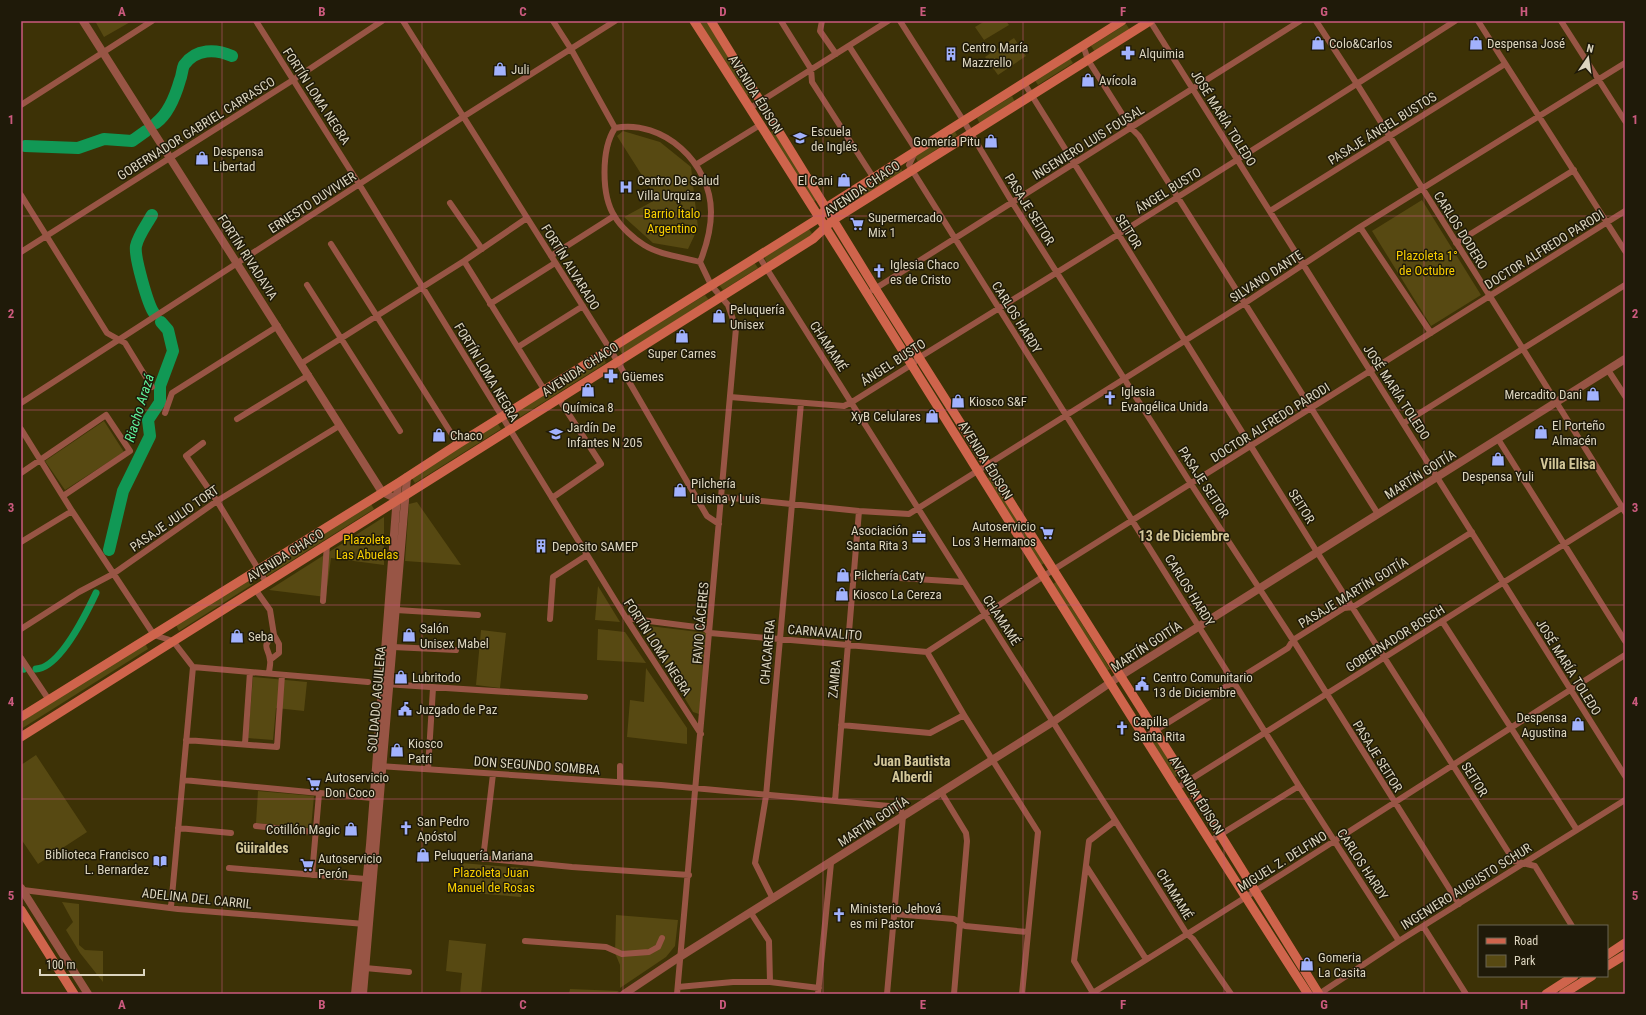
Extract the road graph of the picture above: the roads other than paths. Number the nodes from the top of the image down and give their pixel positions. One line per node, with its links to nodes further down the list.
1 (83, 21): 24 (street, FORTÍN RIVADAVIA)
2 (152, 21): 24 (street)
3 (256, 21): 31 (street, FORTÍN LOMA NEGRA)
4 (382, 21): 31 (street, GOBERNADOR GABRIEL CARRASCO)
5 (403, 21): 39 (street, FORTÍN ALVARADO)
6 (553, 21): 23 (street)
7 (616, 21): 23 (street, ERNESTO DUVIVIER)
8 (694, 21): 38 (main road, AVENIDA ÉDISON)
9 (711, 21): 36 (main road, AVENIDA ÉDISON)
10 (781, 21): 29 (street)
11 (822, 21): 25 (street)
12 (888, 21): 22 (street)
13 (900, 21): 41 (street)
14 (1122, 21): 21 (main road, AVENIDA CHACO)
15 (1150, 21): 26 (main road, AVENIDA CHACO); 34 (street, JOSÉ MARÍA TOLEDO)
16 (1300, 21): 34 (street, INGENIERO LUIS FOUSAL)
17 (1316, 21): 33 (street, CARLOS DODERO)
18 (1455, 21): 33 (street, ÁNGEL BUSTO)
19 (1478, 21): 28 (street)
20 (1561, 21): 30 (street)
21 (1083, 45): 26 (street); 32 (main road, AVENIDA CHACO)
22 (849, 46): 25 (street); 48 (street)
23 (571, 49): 39 (street, ERNESTO DUVIVIER); 44 (street)
24 (102, 52): 37 (street); 49 (street, FORTÍN RIVADAVIA)
25 (836, 54): 29 (street)
26 (1088, 60): 35 (main road, AVENIDA CHACO); 45 (street)
27 (1625, 63): 30 (street, SILVANO DANTE)
28 (1505, 64): 40 (street); 47 (street, PASAJE ÁNGEL BUSTOS)
29 (811, 69): 36 (street); 55 (street)
30 (1599, 79): 40 (street, SILVANO DANTE); 42 (street)
31 (293, 80): 49 (street, GOBERNADOR GABRIEL CARRASCO); 56 (street, FORTÍN LOMA NEGRA)
32 (1024, 83): 35 (street, SEITOR); 41 (main road, AVENIDA CHACO)
33 (1357, 84): 47 (street, CARLOS DODERO); 50 (street, ÁNGEL BUSTO)
34 (1192, 89): 45 (street, INGENIERO LUIS FOUSAL); 50 (street, JOSÉ MARÍA TOLEDO)
35 (1031, 95): 46 (main road, AVENIDA CHACO); 51 (street, SEITOR)
36 (760, 102): 38 (street); 62 (main road, AVENIDA ÉDISON)
37 (21, 105)
38 (750, 108): 43 (main road, AVENIDA ÉDISON)
39 (463, 117): 56 (street, ERNESTO DUVIVIER); 66 (street, FORTÍN ALVARADO)
40 (1540, 117): 54 (street); 57 (street, SILVANO DANTE)
41 (963, 120): 46 (street); 48 (main road, AVENIDA CHACO)
42 (1625, 122)
43 (760, 125): 52 (street); 67 (main road, AVENIDA ÉDISON)
44 (615, 128): 52 (street); 65 (street)
45 (1131, 128): 51 (street, INGENIERO LUIS FOUSAL); 59 (street)
46 (971, 133): 53 (main road, AVENIDA CHACO); 60 (street, PASAJE SEITOR)
47 (1389, 136): 57 (street, CARLOS DODERO); 63 (street, PASAJE ÁNGEL BUSTOS)
48 (916, 150): 53 (street); 55 (main road, AVENIDA CHACO)
49 (170, 158): 73 (street, GOBERNADOR GABRIEL CARRASCO); 84 (street, FORTÍN RIVADAVIA)
50 (1238, 161): 59 (street, ÁNGEL BUSTO); 63 (street, JOSÉ MARÍA TOLEDO)
51 (1074, 163): 60 (street, INGENIERO LUIS FOUSAL); 72 (street, SEITOR)
52 (697, 164): 83 (street)
53 (912, 170): 68 (main road, AVENIDA CHACO); 74 (street, CARLOS HARDY)
54 (1574, 170): 69 (street); 75 (street)
55 (873, 178): 62 (main road, AVENIDA CHACO)
56 (360, 184): 84 (street, ERNESTO DUVIVIER); 92 (street, FORTÍN LOMA NEGRA)
57 (1422, 189): 70 (street, SILVANO DANTE); 75 (street, CARLOS DODERO)
58 (21, 195): 73 (street)
59 (1178, 196): 72 (street, ÁNGEL BUSTO); 97 (street)
60 (1012, 202): 74 (street, INGENIERO LUIS FOUSAL); 88 (street, PASAJE SEITOR)
61 (450, 203): 77 (street)
62 (827, 207): 67 (main road, AVENIDA CHACO); 68 (main road, AVENIDA ÉDISON)
63 (1270, 211): 86 (street, JOSÉ MARÍA TOLEDO)
64 (1625, 211): 69 (street, DOCTOR ALFREDO PARODI)
65 (614, 216): 81 (street); 83 (street)
66 (527, 218): 77 (street); 81 (street, FORTÍN ALVARADO)
67 (819, 218): 71 (main road, AVENIDA ÉDISON); 80 (main road, AVENIDA CHACO)
68 (833, 220): 71 (main road, AVENIDA CHACO); 93 (main road, AVENIDA ÉDISON)
69 (1607, 222): 78 (street); 96 (street, DOCTOR ALFREDO PARODI)
70 (1360, 227): 86 (street, SILVANO DANTE); 103 (street)
71 (826, 228): 87 (main road, AVENIDA CHACO); 94 (main road, AVENIDA ÉDISON)
72 (1118, 234): 88 (street, ÁNGEL BUSTO); 106 (street, SEITOR)
73 (47, 235): 79 (street, GOBERNADOR GABRIEL CARRASCO); 105 (street)
74 (955, 238): 93 (street, INGENIERO LUIS FOUSAL); 100 (street, CARLOS HARDY)
75 (1456, 243): 96 (street, CARLOS DODERO)
76 (331, 244): 101 (street)
77 (482, 249): 82 (street)
78 (1625, 251)
79 (21, 252)
80 (758, 255): 87 (street, CHAMAMÉ); 91 (main road, AVENIDA CHACO)
81 (551, 256): 85 (street, FORTÍN ALVARADO)
82 (464, 261): 92 (street); 98 (street)
83 (700, 262): 91 (street, FAVIO CÁCERES)
84 (238, 263): 102 (street, FORTÍN RIVADAVIA); 105 (street, ERNESTO DUVIVIER)
85 (555, 263): 98 (street); 99 (street, FORTÍN ALVARADO)
86 (1304, 265): 97 (street, SILVANO DANTE); 116 (street, JOSÉ MARÍA TOLEDO)
87 (766, 267): 95 (main road, AVENIDA CHACO); 124 (street, CHAMAMÉ)
88 (1058, 274): 100 (street, ÁNGEL BUSTO); 118 (street, PASAJE SEITOR)
89 (1625, 284): 108 (street)
90 (307, 285): 104 (street)
91 (711, 285): 95 (street, FAVIO CÁCERES); 109 (main road, AVENIDA CHACO)
92 (422, 286): 101 (street); 131 (street, FORTÍN LOMA NEGRA)
93 (876, 288): 94 (street, INGENIERO LUIS FOUSAL); 110 (main road, AVENIDA ÉDISON)
94 (866, 294): 114 (main road, AVENIDA ÉDISON)
95 (720, 296): 112 (main road, AVENIDA CHACO); 122 (street, FAVIO CÁCERES)
96 (1490, 296): 103 (street, DOCTOR ALFREDO PARODI); 108 (street, CARLOS DODERO)
97 (1245, 303): 106 (street, SILVANO DANTE); 128 (street)
98 (490, 304): 107 (street)
99 (583, 306): 107 (street); 109 (street, FORTÍN ALVARADO)
100 (999, 309): 110 (street, ÁNGEL BUSTO); 130 (street, CARLOS HARDY)
101 (376, 316): 104 (street); 140 (street)
102 (278, 326): 113 (street, FORTÍN RIVADAVIA); 129 (street)
103 (1431, 333): 116 (street, DOCTOR ALFREDO PARODI)
104 (342, 338): 113 (street); 137 (street)
105 (119, 340): 119 (street); 126 (street, ERNESTO DUVIVIER)
106 (1184, 340): 118 (street, SILVANO DANTE); 141 (street, SEITOR)
107 (518, 347): 120 (street)
108 (1522, 349): 125 (street, CARLOS DODERO); 133 (street)
109 (610, 350): 112 (street, FORTÍN ALVARADO); 120 (main road, AVENIDA CHACO)
110 (920, 357): 114 (street, ÁNGEL BUSTO); 143 (main road, AVENIDA ÉDISON)
111 (1625, 359): 115 (street, MARTÍN GOITÍA)
112 (617, 361): 123 (main road, AVENIDA CHACO); 157 (street, FORTÍN ALVARADO)
113 (302, 363): 117 (street, FORTÍN RIVADAVIA)
114 (911, 365): 124 (street, ÁNGEL BUSTO); 144 (main road, AVENIDA ÉDISON)
115 (1608, 370): 121 (street); 125 (street, MARTÍN GOITÍA)
116 (1370, 371): 128 (street, DOCTOR ALFREDO PARODI); 133 (street, JOSÉ MARÍA TOLEDO)
117 (309, 375): 132 (street); 134 (street, FORTÍN RIVADAVIA)
118 (1124, 378): 130 (street, SILVANO DANTE); 149 (street, PASAJE SEITOR)
119 (152, 386)
120 (545, 390): 131 (main road, AVENIDA CHACO)
121 (1625, 396)
122 (730, 397): 127 (street); 153 (street, FAVIO CÁCERES)
123 (559, 399): 136 (main road, AVENIDA CHACO); 154 (street)
124 (852, 402): 127 (street); 159 (street, CHAMAMÉ)
125 (1556, 402): 138 (street, MARTÍN GOITÍA); 160 (street, CARLOS DODERO)
126 (21, 403)
127 (801, 403): 158 (street, CHACARERA)
128 (1311, 409): 141 (street, DOCTOR ALFREDO PARODI); 163 (street)
129 (165, 413)
130 (1065, 415): 143 (street, SILVANO DANTE); 164 (street, CARLOS HARDY)
131 (502, 416): 136 (street, FORTÍN LOMA NEGRA); 140 (main road, AVENIDA CHACO)
132 (237, 419)
133 (1404, 423): 147 (street, JOSÉ MARÍA TOLEDO)
134 (340, 426): 150 (street, FORTÍN RIVADAVIA); 156 (street, PASAJE JULIO TORT)
135 (21, 429): 142 (street)
136 (509, 429): 151 (main road, AVENIDA CHACO); 154 (street, FORTÍN LOMA NEGRA)
137 (400, 431)
138 (1498, 439): 147 (street, MARTÍN GOITÍA); 169 (street)
139 (203, 444): 156 (street)
140 (458, 444): 146 (main road, AVENIDA CHACO)
141 (1252, 446): 149 (street, DOCTOR ALFREDO PARODI); 170 (street, SEITOR)
142 (40, 461): 145 (street); 152 (street); 152 (street)
143 (987, 465): 144 (street, SILVANO DANTE); 173 (main road, AVENIDA ÉDISON)
144 (978, 471): 159 (street, SILVANO DANTE); 176 (main road, AVENIDA ÉDISON)
145 (21, 474)
146 (407, 477): 148 (main road, AVENIDA CHACO); 151 (street, SOLDADO AGUILERA)
147 (1438, 477): 163 (street, MARTÍN GOITÍA); 166 (street, JOSÉ MARÍA TOLEDO)
148 (398, 483): 150 (main road, AVENIDA CHACO); 155 (street, SOLDADO AGUILERA)
149 (1191, 484): 164 (street, DOCTOR ALFREDO PARODI); 180 (street, PASAJE SEITOR)
150 (382, 492): 155 (street); 172 (main road, AVENIDA CHACO)
151 (406, 493): 155 (main road, AVENIDA CHACO); 184 (street, SOLDADO AGUILERA)
152 (63, 496): 161 (street)
153 (722, 497): 157 (street, SILVANO DANTE); 158 (street, SILVANO DANTE); 165 (street, FAVIO CÁCERES)
154 (552, 498): 171 (street, FORTÍN LOMA NEGRA)
155 (397, 499): 168 (main road, AVENIDA CHACO); 214 (street, SOLDADO AGUILERA)
156 (217, 501): 172 (street); 174 (street, PASAJE JULIO TORT)
157 (699, 502): 165 (street, FORTÍN ALVARADO)
158 (791, 504): 162 (street, SILVANO DANTE); 195 (street, CHACARERA)
159 (917, 507): 162 (street, SILVANO DANTE); 178 (street, CHAMAMÉ)
160 (1624, 508): 169 (street, GOBERNADOR BOSCH)
161 (72, 511): 167 (street); 174 (street)
162 (859, 511): 175 (street, ZAMBA)
163 (1378, 514): 170 (street, MARTÍN GOITÍA)
164 (1133, 520): 173 (street, DOCTOR ALFREDO PARODI); 190 (street, CARLOS HARDY)
165 (719, 524): 192 (street, FAVIO CÁCERES)
166 (1472, 532): 179 (street, JOSÉ MARÍA TOLEDO); 183 (street, PASAJE MARTÍN GOITÍA)
167 (21, 542)
168 (327, 544): 177 (main road, AVENIDA CHACO); 182 (street)
169 (1563, 545): 179 (street, GOBERNADOR BOSCH); 198 (street)
170 (1317, 552): 180 (street, MARTÍN GOITÍA); 183 (street, SEITOR)
171 (587, 555): 187 (street, FORTÍN LOMA NEGRA); 188 (street)
172 (258, 569): 177 (street); 193 (main road, AVENIDA CHACO)
173 (1053, 570): 176 (street, DOCTOR ALFREDO PARODI); 211 (main road, AVENIDA ÉDISON)
174 (113, 574): 191 (street, PASAJE JULIO TORT); 193 (street)
175 (853, 575): 178 (street); 199 (street, ZAMBA)
176 (1044, 577): 185 (street, DOCTOR ALFREDO PARODI); 215 (main road, AVENIDA ÉDISON)
177 (266, 582): 181 (main road, AVENIDA CHACO)
178 (964, 582): 185 (street, CHAMAMÉ)
179 (1504, 583): 189 (street, GOBERNADOR BOSCH); 217 (street, JOSÉ MARÍA TOLEDO)
180 (1259, 588): 190 (street, MARTÍN GOITÍA); 196 (street, PASAJE SEITOR)
181 (255, 589): 194 (street); 197 (main road, AVENIDA CHACO)
182 (323, 601)
183 (1353, 607): 196 (street, PASAJE MARTÍN GOITÍA); 205 (street, SEITOR)
184 (396, 610): 186 (street); 200 (street, SOLDADO AGUILERA)
185 (985, 614): 202 (street, DOCTOR ALFREDO PARODI); 223 (street, CHAMAMÉ)
186 (478, 615)
187 (626, 618): 192 (street, CARNAVALITO); 228 (street, FORTÍN LOMA NEGRA)
188 (550, 619)
189 (1442, 621): 205 (street, GOBERNADOR BOSCH); 225 (street)
190 (1200, 626): 211 (street, MARTÍN GOITÍA); 213 (street, CARLOS HARDY)
191 (21, 629)
192 (710, 632): 195 (street, CARNAVALITO); 228 (street, FAVIO CÁCERES)
193 (154, 635): 197 (street); 220 (main road, AVENIDA CHACO)
194 (274, 635): 206 (street); 206 (street)
195 (779, 639): 199 (street, CARNAVALITO); 248 (street, CHACARERA)
196 (1293, 640): 213 (street, PASAJE MARTÍN GOITÍA); 218 (street, PASAJE SEITOR)
197 (173, 641): 207 (street); 229 (main road, AVENIDA CHACO)
198 (1625, 641)
199 (848, 646): 202 (street, CARNAVALITO); 224 (street, ZAMBA)
200 (393, 647): 201 (street); 214 (street, SOLDADO AGUILERA)
201 (456, 650)
202 (927, 652): 221 (street)
203 (1625, 655): 217 (street, MIGUEL Z. DELFINO)
204 (21, 658): 220 (street)
205 (1384, 658): 218 (street, GOBERNADOR BOSCH); 234 (street, SEITOR)
206 (270, 660): 209 (street)
207 (193, 667): 208 (street); 231 (street)
208 (250, 672): 209 (street); 232 (street)
209 (269, 673): 210 (street)
210 (282, 674): 212 (street); 232 (street)
211 (1120, 676): 215 (street, MARTÍN GOITÍA); 226 (main road, AVENIDA ÉDISON)
212 (368, 682)
213 (1234, 683): 226 (street, PASAJE MARTÍN GOITÍA); 227 (street, CARLOS HARDY)
214 (386, 684): 216 (street); 235 (street, SOLDADO AGUILERA)
215 (1110, 684): 223 (street, MARTÍN GOITÍA); 230 (main road, AVENIDA ÉDISON)
216 (433, 688): 219 (street); 237 (street)
217 (1570, 690): 225 (street, MIGUEL Z. DELFINO); 239 (street, JOSÉ MARÍA TOLEDO)
218 (1326, 694): 227 (street, GOBERNADOR BOSCH); 252 (street, PASAJE SEITOR)
219 (585, 697)
220 (49, 700): 222 (main road, AVENIDA CHACO)
221 (964, 715): 224 (street); 233 (street)
222 (21, 717)
223 (1054, 721): 233 (street, MARTÍN GOITÍA); 254 (street, CHAMAMÉ)
224 (841, 725): 251 (street, ZAMBA)
225 (1511, 728): 234 (street, MIGUEL Z. DELFINO); 257 (street)
226 (1155, 731): 230 (street, PASAJE MARTÍN GOITÍA); 241 (main road, AVENIDA ÉDISON)
227 (1265, 732): 241 (street, GOBERNADOR BOSCH); 243 (street, CARLOS HARDY)
228 (701, 734): 244 (street, FAVIO CÁCERES)
229 (21, 737)
230 (1145, 737): 245 (main road, AVENIDA ÉDISON)
231 (186, 740): 232 (street); 240 (street)
232 (245, 744)
233 (992, 760): 246 (street, MARTÍN GOITÍA); 286 (street)
234 (1453, 765): 252 (street, MIGUEL Z. DELFINO); 267 (street, SEITOR)
235 (379, 766): 237 (street, DON SEGUNDO SOMBRA); 249 (street, SOLDADO AGUILERA); 263 (street, SOLDADO AGUILERA)
236 (620, 766): 242 (street)
237 (428, 770): 238 (street, DON SEGUNDO SOMBRA)
238 (493, 774): 242 (street, DON SEGUNDO SOMBRA); 265 (street)
239 (1625, 776)
240 (183, 780): 247 (street); 256 (street)
241 (1187, 781): 245 (street, GOBERNADOR BOSCH); 260 (main road, AVENIDA ÉDISON)
242 (620, 782): 244 (street, DON SEGUNDO SOMBRA)
243 (1299, 786): 260 (street); 262 (street, CARLOS HARDY)
244 (697, 788): 248 (street, DON SEGUNDO SOMBRA); 271 (street, FAVIO CÁCERES)
245 (1177, 788): 261 (main road, AVENIDA ÉDISON)
246 (941, 792): 253 (street, MARTÍN GOITÍA); 282 (street)
247 (318, 794): 249 (street); 258 (street)
248 (766, 796): 251 (street, DON SEGUNDO SOMBRA); 276 (street, CHACARERA)
249 (372, 798): 263 (street, SOLDADO AGUILERA)
250 (1625, 800): 257 (street, INGENIERO AUGUSTO SCHUR)
251 (835, 801): 253 (street, DON SEGUNDO SOMBRA)
252 (1394, 801): 262 (street, MIGUEL Z. DELFINO); 277 (street, PASAJE SEITOR)
253 (903, 816): 266 (street, MARTÍN GOITÍA); 281 (street)
254 (1115, 821): 268 (street); 287 (street, CHAMAMÉ)
255 (256, 826): 258 (street)
256 (178, 828): 259 (street); 278 (street)
257 (1577, 830): 267 (street, INGENIERO AUGUSTO SCHUR)
258 (315, 832): 270 (street)
259 (231, 833)
260 (1220, 835): 261 (street); 274 (main road, AVENIDA ÉDISON)
261 (1210, 841): 275 (main road, AVENIDA ÉDISON)
262 (1335, 841): 274 (street, MIGUEL Z. DELFINO); 290 (street, CARLOS HARDY)
263 (372, 851): 272 (street, SOLDADO AGUILERA); 283 (street, SOLDADO AGUILERA)
264 (458, 856): 265 (street)
265 (482, 859): 271 (street)
266 (831, 863): 276 (street, MARTÍN GOITÍA); 303 (street)
267 (1524, 863): 277 (street, INGENIERO AUGUSTO SCHUR); 284 (street, SEITOR)
268 (1086, 866): 295 (street); 304 (street)
269 (229, 868): 270 (street)
270 (312, 875): 272 (street)
271 (689, 875): 294 (street, FAVIO CÁCERES)
272 (366, 880): 283 (street, SOLDADO AGUILERA)
273 (22, 889): 278 (street, ADELINA DEL CARRIL); 306 (street)
274 (1255, 892): 275 (street, MIGUEL Z. DELFINO); 315 (main road, AVENIDA ÉDISON)
275 (1245, 898): 287 (street, MIGUEL Z. DELFINO); 314 (main road, AVENIDA ÉDISON)
276 (772, 899): 280 (street, MARTÍN GOITÍA)
277 (1459, 904): 285 (street, INGENIERO AUGUSTO SCHUR)
278 (171, 907): 283 (street, ADELINA DEL CARRIL)
279 (21, 910): 305 (main road)
280 (751, 913): 294 (street, MARTÍN GOITÍA); 301 (street)
281 (895, 914): 282 (street); 310 (street)
282 (960, 922): 286 (street); 311 (street)
283 (365, 924): 297 (street, SOLDADO AGUILERA); 307 (street, SOLDADO AGUILERA)
284 (1571, 925)
285 (1423, 926): 290 (street, INGENIERO AUGUSTO SCHUR); 316 (street)
286 (1027, 932): 312 (street)
287 (1187, 934): 295 (street, MIGUEL Z. DELFINO); 313 (street, CHAMAMÉ)
288 (662, 938): 289 (street)
289 (525, 940)
290 (1399, 941): 315 (street, INGENIERO AUGUSTO SCHUR)
291 (1622, 945): 292 (main road); 293 (street)
292 (1608, 953)
293 (1625, 955): 296 (main road)
294 (681, 956): 302 (street, FAVIO CÁCERES); 309 (street, MARTÍN GOITÍA)
295 (1146, 959): 304 (street, MIGUEL Z. DELFINO)
296 (1608, 965)
297 (366, 968): 298 (street); 308 (street, SOLDADO AGUILERA)
298 (409, 972)
299 (1572, 977): 317 (main road)
300 (1590, 977): 318 (main road)
301 (770, 982): 302 (street); 303 (street)
302 (678, 991)
303 (819, 991)
304 (1092, 993)
305 (74, 994)
306 (88, 994)
307 (355, 994)
308 (363, 994)
309 (624, 994)
310 (887, 994)
311 (954, 994)
312 (1022, 994)
313 (1231, 994)
314 (1308, 994)
315 (1319, 994)
316 (1466, 994)
317 (1546, 994)
318 (1563, 994)

